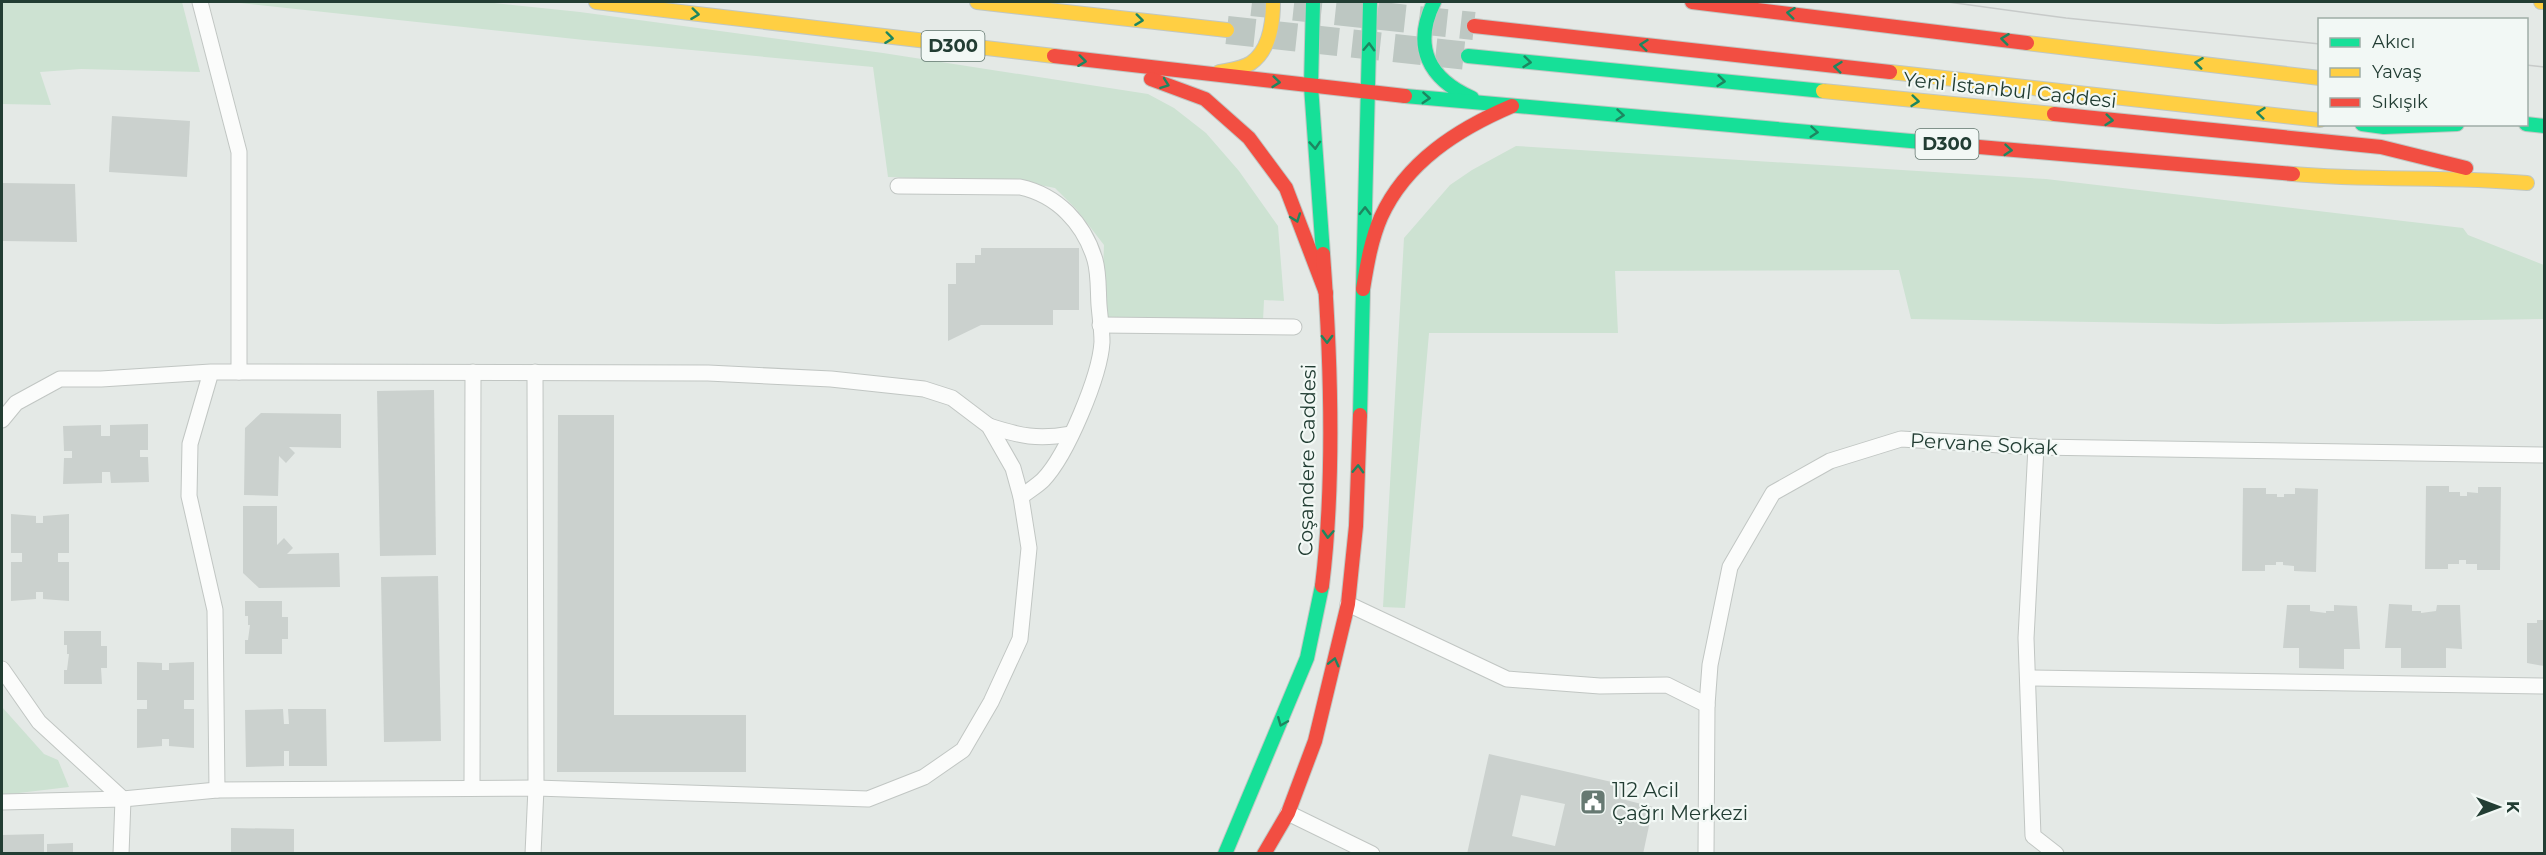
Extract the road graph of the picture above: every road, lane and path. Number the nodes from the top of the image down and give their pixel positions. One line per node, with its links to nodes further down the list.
1 (200, 2): 33 (street)
2 (596, 2): 12 (main road, D300, one-way to 12)
3 (977, 2): 10 (main road, D300, one-way to 10)
4 (1272, 2): 13 (main road)
5 (1313, 2): 15 (main road, Coşandere Caddesi)
6 (1370, 2): 16 (main road, one-way to 6)
7 (1434, 2): 17 (main road)
8 (1692, 2): 14 (main road, one-way to 8)
9 (1474, 26): 19 (main road, Yeni İstanbul Caddesi, one-way to 9)
10 (1227, 30)
11 (1468, 56): 24 (main road, Yeni İstanbul Caddesi / D300, one-way to 24)
12 (1110, 64): 13 (main road, D300); 29 (main road, one-way to 29)
13 (1209, 75): 15 (main road, D300, one-way to 15)
14 (2318, 78)
15 (1311, 86): 16 (main road, D300); 29 (main road, Coşandere Caddesi, one-way to 29)
16 (1367, 93): 17 (main road, D300, one-way to 17); 28 (main road, one-way to 16)
17 (1481, 102): 18 (main road, D300)
18 (1513, 106): 24 (main road, D300, one-way to 24); 28 (main road)
19 (2318, 120)
20 (2528, 124): 23 (main road)
21 (2377, 126): 22 (main road)
22 (2408, 126)
23 (2544, 126)
24 (2527, 183): 25 (main road, Yeni İstanbul Caddesi / D300); 27 (street)
25 (2544, 185)
26 (898, 186): 30 (street)
27 (2544, 192)
28 (1363, 288): 42 (main road, one-way to 28)
29 (1326, 292): 55 (main road, Coşandere Caddesi, one-way to 55)
30 (1100, 325): 31 (street); 38 (street)
31 (1294, 327)
32 (211, 372): 33 (street); 36 (street); 49 (street)
33 (239, 372): 34 (street)
34 (473, 372): 35 (street); 47 (street)
35 (535, 372): 37 (street); 48 (street)
36 (2, 420)
37 (989, 426): 38 (street); 41 (street)
38 (1070, 434): 41 (street)
39 (2036, 447): 40 (street, Pervane Sokak); 44 (street); 46 (street, Pervane Sokak)
40 (2544, 455)
41 (1021, 496): 48 (street)
42 (1348, 604): 46 (street); 52 (main road, one-way to 42)
43 (2, 669): 50 (street)
44 (2029, 678): 45 (street); 59 (street)
45 (2544, 686)
46 (1707, 705): 58 (street, Pervane Sokak)
47 (472, 789): 48 (street); 49 (street)
48 (536, 789): 54 (street)
49 (217, 790): 50 (street)
50 (123, 799): 51 (street); 53 (street)
51 (2, 802)
52 (1288, 813): 56 (main road); 57 (street)
53 (121, 854)
54 (533, 854)
55 (1225, 854)
56 (1264, 854)
57 (1372, 854)
58 (1706, 854)
59 (2056, 854)

